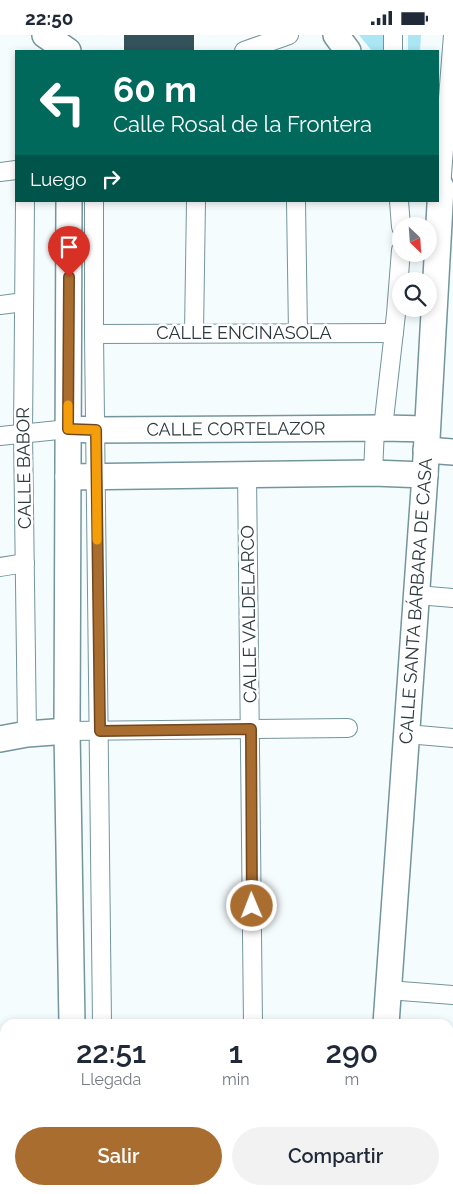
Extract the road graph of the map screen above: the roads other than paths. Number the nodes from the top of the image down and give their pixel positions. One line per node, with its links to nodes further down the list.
1 (44, 35): 7 (street)
2 (68, 35): 8 (street)
3 (290, 35): 9 (street)
4 (336, 35): 10 (street)
5 (393, 35): 11 (street)
6 (453, 35): 14 (street)
7 (66, 50)
8 (68, 50)
9 (247, 50)
10 (347, 50)
11 (393, 50)
12 (15, 170): 13 (street)
13 (0, 172)
14 (439, 184)
15 (25, 202): 24 (street, CALLE BABOR)
16 (69, 202): 31 (street)
17 (94, 202): 29 (street)
18 (196, 202): 26 (street)
19 (296, 202): 27 (street)
20 (400, 202): 22 (street)
21 (438, 202): 35 (street, CALLE SANTA BÁRBARA DE CASA)
22 (401, 217)
23 (400, 263): 28 (street)
24 (24, 302): 25 (street); 33 (street, CALLE BABOR)
25 (0, 305)
26 (194, 333): 27 (street, CALLE ENCINASOLA); 29 (street, CALLE ENCINASOLA)
27 (298, 333): 28 (street, CALLE ENCINASOLA)
28 (394, 333): 30 (street)
29 (94, 334): 32 (street)
30 (379, 428): 32 (street, CALLE CORTELAZOR); 35 (street, CALLE CORTELAZOR); 37 (street)
31 (68, 429): 32 (street, CALLE CORTELAZOR); 33 (street); 41 (street)
32 (96, 430): 39 (street)
33 (23, 433): 34 (street); 42 (street, CALLE BABOR)
34 (0, 436)
35 (427, 439): 36 (street, CALLE CORTELAZOR); 40 (street, CALLE SANTA BÁRBARA DE CASA)
36 (453, 452)
37 (373, 473): 38 (street); 40 (street)
38 (247, 474): 39 (street); 47 (street, CALLE VALDELARCO)
39 (96, 475): 41 (street); 49 (street)
40 (425, 475): 44 (street, CALLE SANTA BÁRBARA DE CASA)
41 (68, 477): 48 (street)
42 (26, 563): 43 (street); 50 (street, CALLE BABOR)
43 (0, 567)
44 (417, 595): 45 (street); 51 (street, CALLE SANTA BÁRBARA DE CASA)
45 (453, 598)
46 (348, 728): 47 (street)
47 (251, 729): 49 (street); 58 (street, CALLE VALDELARCO)
48 (68, 731): 49 (street); 50 (street); 56 (street)
49 (100, 731): 57 (street)
50 (27, 734): 53 (street)
51 (406, 734): 52 (street); 54 (street, CALLE SANTA BÁRBARA DE CASA)
52 (453, 738)
53 (0, 739)
54 (388, 990): 55 (street); 59 (street, CALLE SANTA BÁRBARA DE CASA)
55 (453, 995)
56 (72, 1019)
57 (102, 1019)
58 (253, 1019)
59 (386, 1019)

